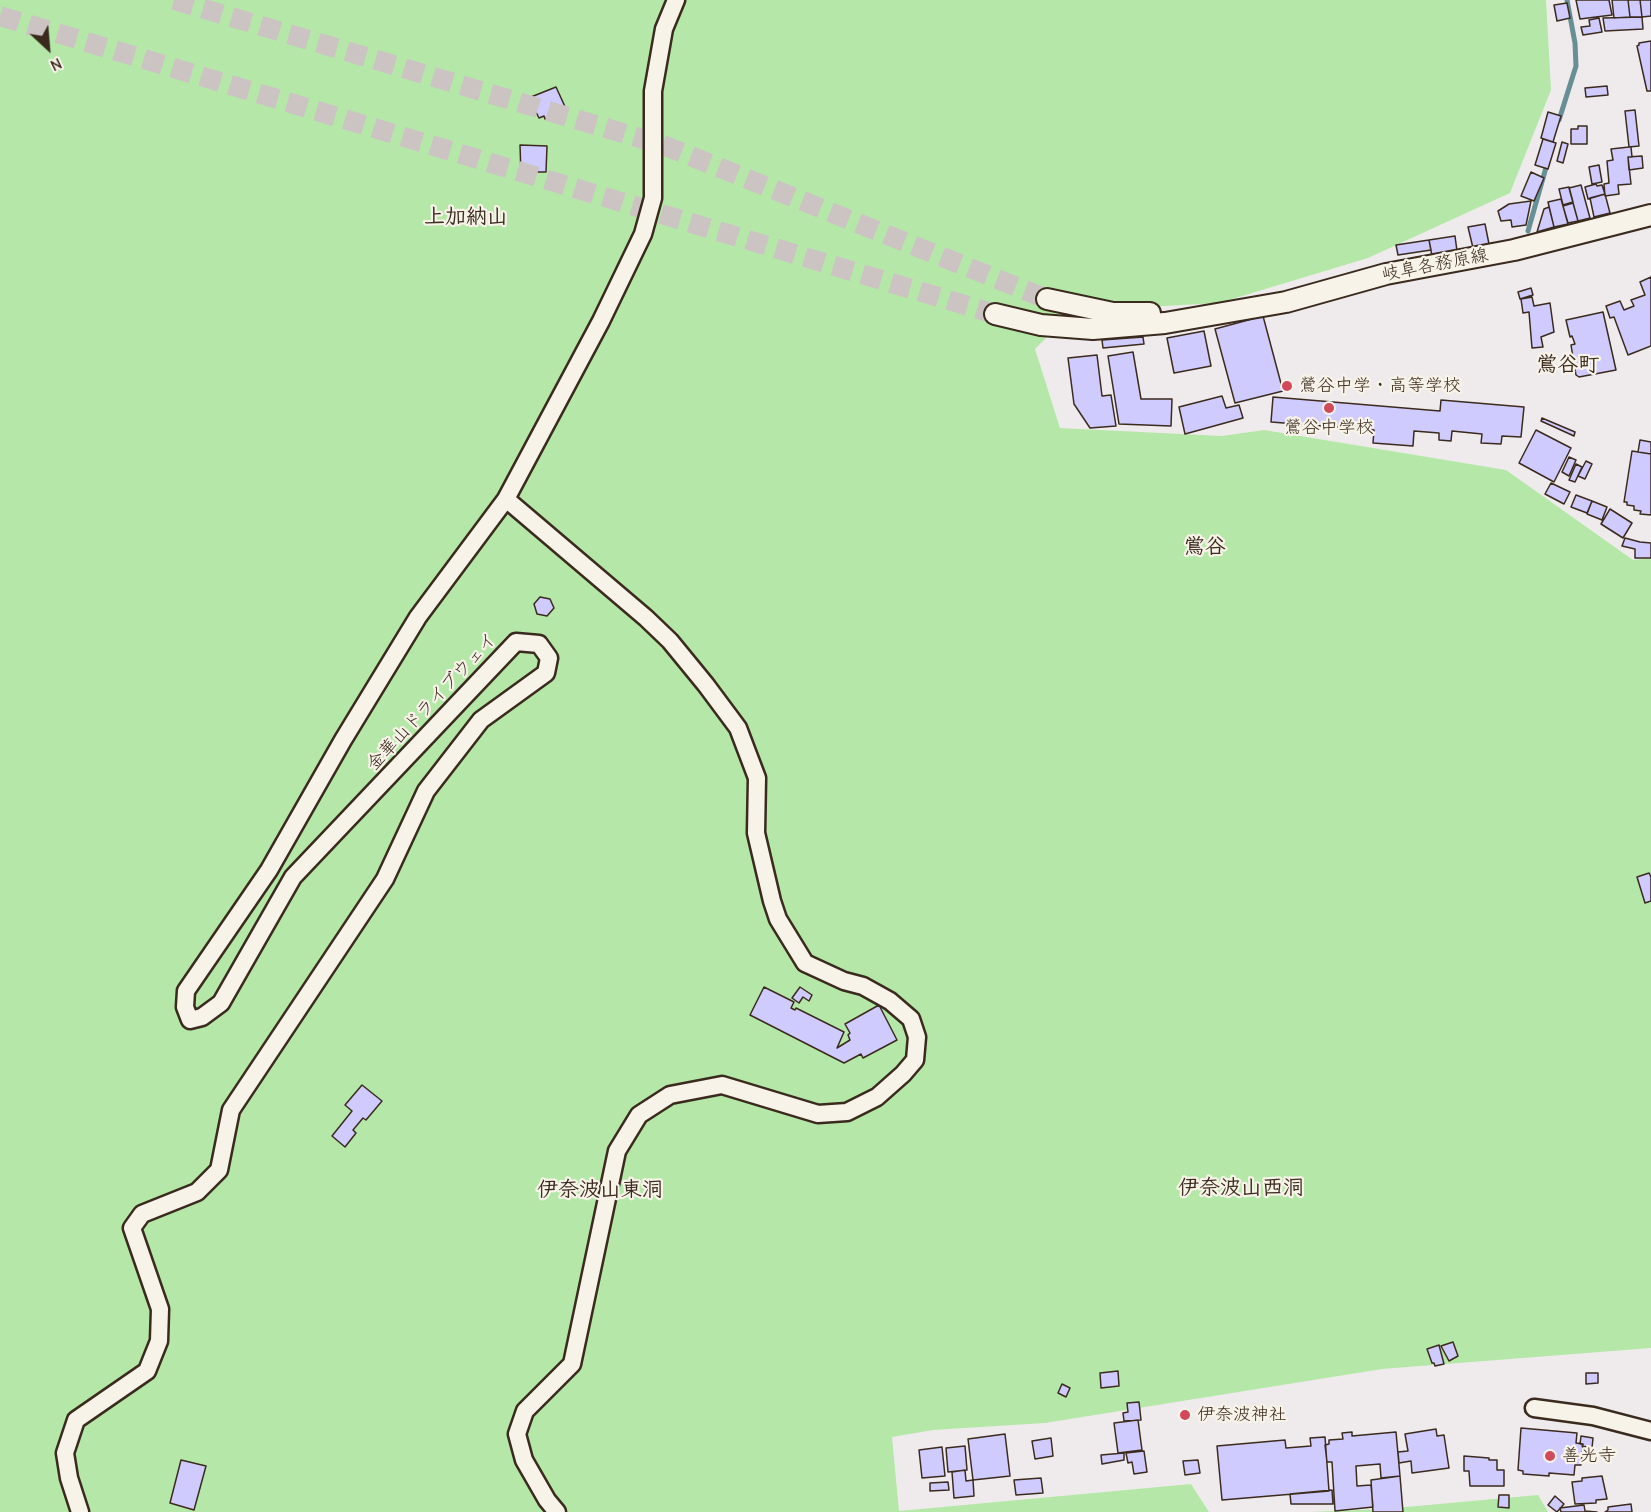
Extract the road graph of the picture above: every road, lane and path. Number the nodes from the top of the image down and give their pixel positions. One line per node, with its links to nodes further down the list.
1 (676, 0): 6 (street, 金華山ドライブウェイ)
2 (1651, 215): 5 (main road, 岐阜各務原線)
3 (1047, 299): 5 (main road, 岐阜各務原線)
4 (995, 314): 5 (main road, 岐阜各務原線)
5 (1219, 315)
6 (506, 499): 9 (street, 金華山ドライブウェイ); 10 (street)
7 (1534, 1408): 8 (street)
8 (1651, 1431)
9 (80, 1512)
10 (557, 1512)

